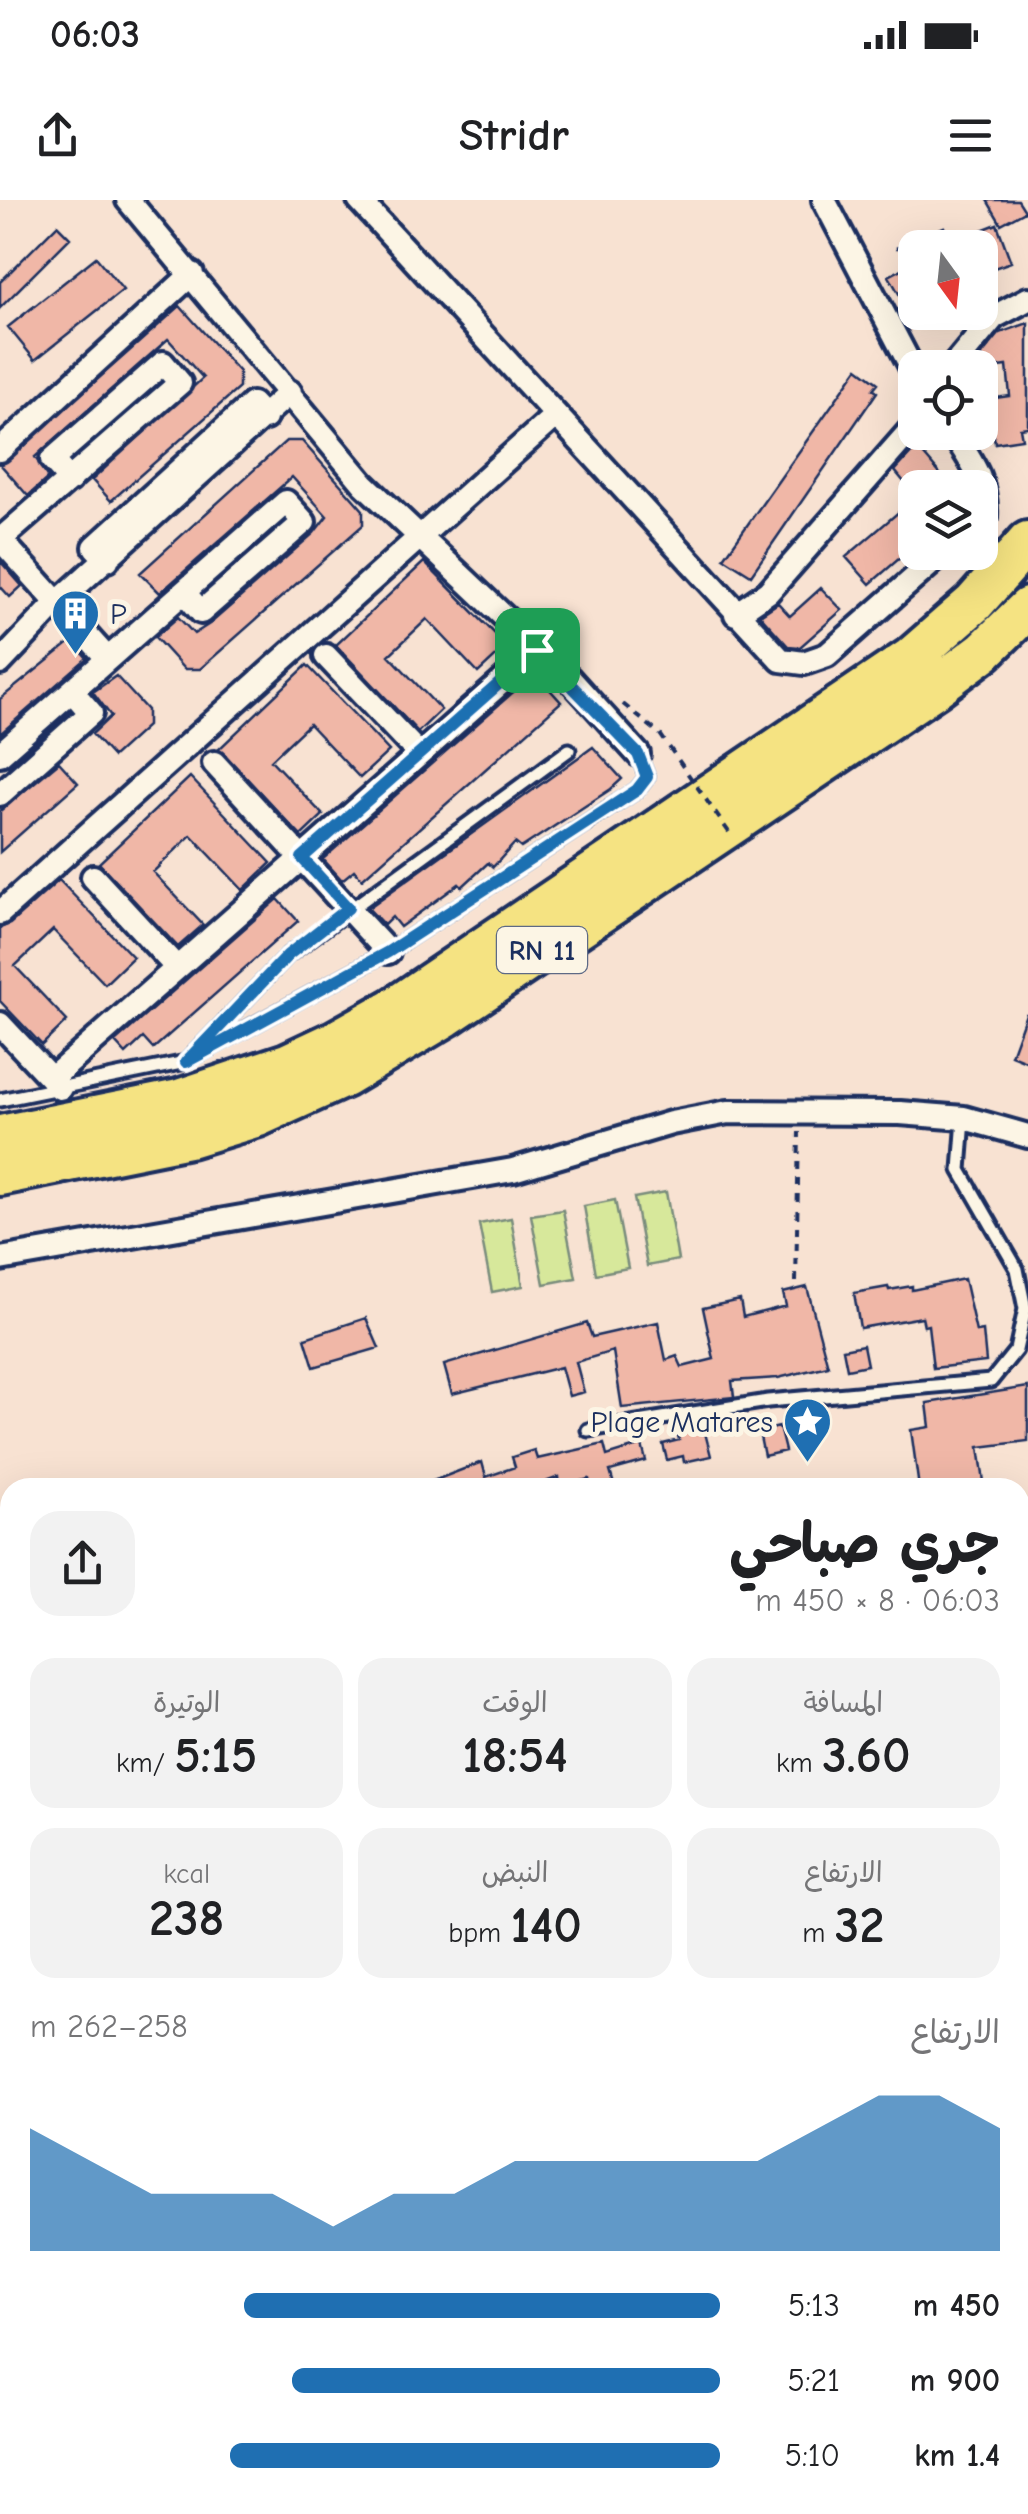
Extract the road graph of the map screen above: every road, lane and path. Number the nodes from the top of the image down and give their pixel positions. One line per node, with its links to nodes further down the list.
1 (128, 200): 4 (street)
2 (358, 200): 9 (street)
3 (824, 200): 6 (street)
4 (192, 274): 8 (street); 11 (street)
5 (1028, 299): 7 (street)
6 (902, 350)
7 (967, 350)
8 (290, 392): 13 (street); 18 (street)
9 (556, 416): 13 (street); 20 (street)
10 (898, 444): 20 (street)
11 (0, 450)
12 (70, 480): 12 (street); 14 (street)
13 (416, 538): 21 (street); 37 (street)
14 (0, 539): 18 (street)
15 (1028, 542): 46 (highway, RN 11)
16 (924, 570): 20 (street)
17 (184, 592): 17 (street); 24 (street)
18 (57, 603): 22 (street); 24 (street)
19 (1028, 608): 48 (highway, RN 11)
20 (736, 614)
21 (537, 650): 29 (street); 30 (street)
22 (3, 655)
23 (326, 656): 29 (street)
24 (107, 658): 25 (street)
25 (72, 691): 28 (street); 32 (street)
26 (616, 699): 33 (path, bridge)
27 (569, 750): 36 (lane)
28 (0, 754)
29 (420, 754): 34 (street)
30 (638, 754): 38 (lane)
31 (214, 763): 34 (street)
32 (0, 794)
33 (733, 838)
34 (302, 858): 36 (street); 39 (street)
35 (93, 877): 39 (street)
36 (348, 908): 38 (street); 41 (lane)
37 (0, 912)
38 (388, 952): 41 (lane)
39 (177, 968): 42 (street)
40 (0, 1024): 42 (street)
41 (186, 1062): 42 (lane)
42 (56, 1084): 43 (lane)
43 (0, 1100)
44 (800, 1111): 45 (street); 49 (street); 50 (path)
45 (964, 1118): 47 (street); 51 (lane)
46 (0, 1136)
47 (1028, 1136)
48 (0, 1175)
49 (0, 1259)
50 (796, 1282)
51 (588, 1430)

